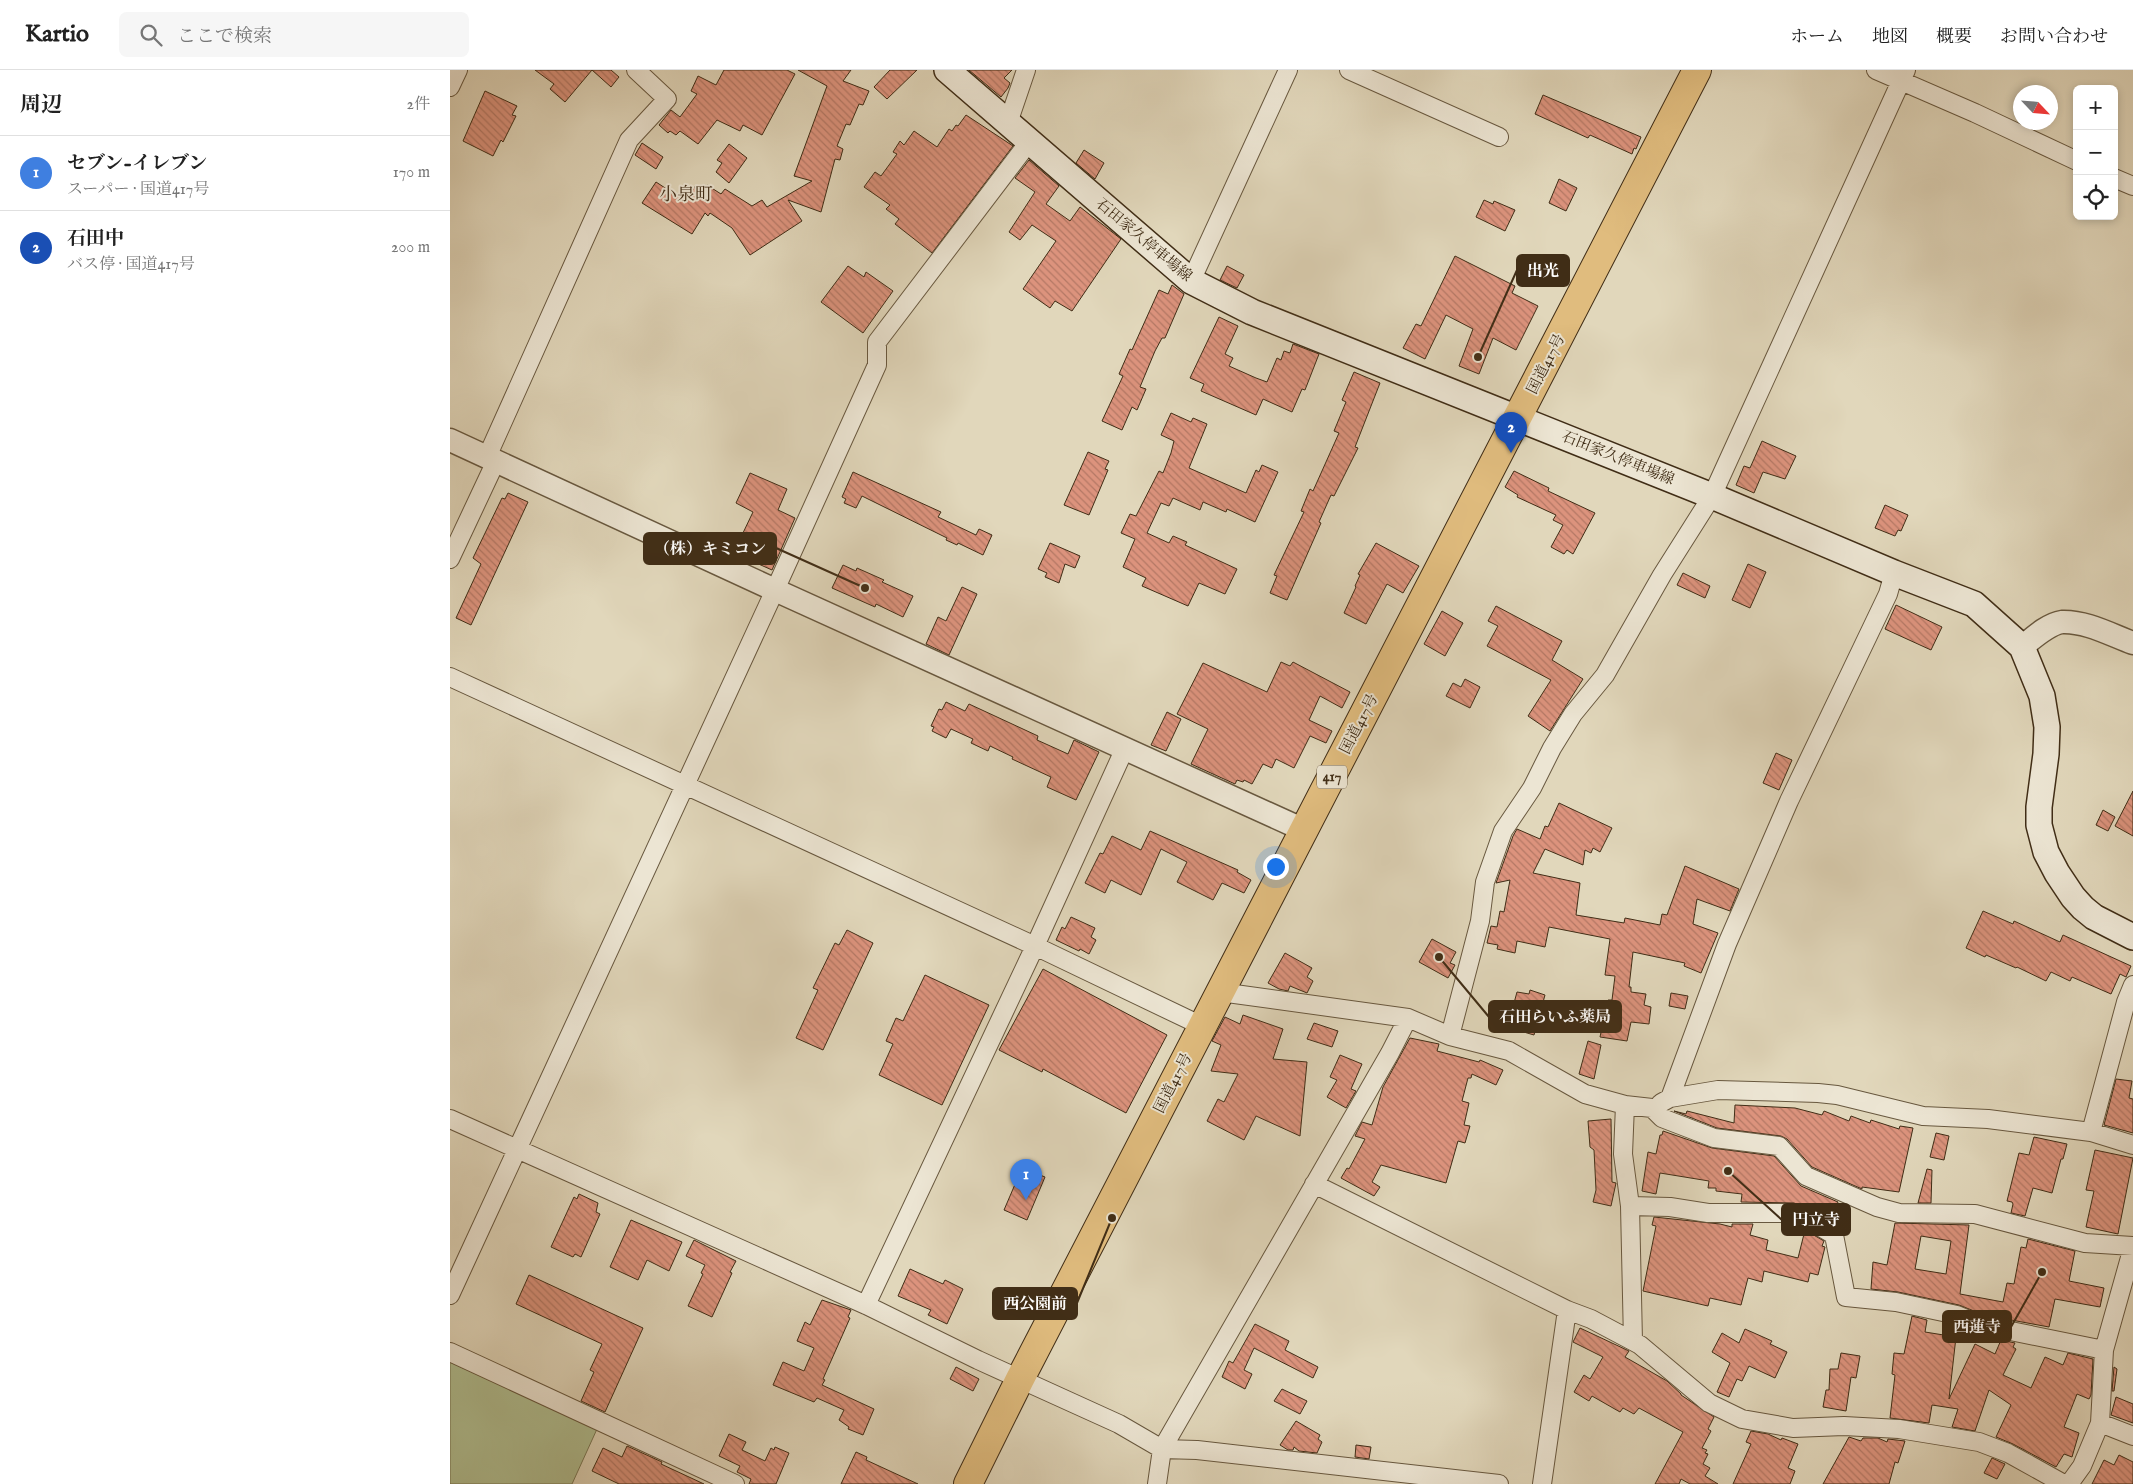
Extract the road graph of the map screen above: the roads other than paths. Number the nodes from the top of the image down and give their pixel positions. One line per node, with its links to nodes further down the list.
1 (458, 70): 10 (street)
2 (636, 70): 20 (street)
3 (947, 70): 11 (main road, 石田家久停車場線)
4 (1026, 70): 11 (street)
5 (1288, 70): 17 (street)
6 (1349, 70): 12 (street)
7 (1697, 70): 18 (highway, 国道417号 / 417)
8 (1876, 70): 9 (street)
9 (1904, 76): 14 (street); 21 (street)
10 (450, 87)
11 (1008, 123): 13 (main road, 石田家久停車場線)
12 (1499, 137)
13 (1029, 142): 17 (main road, 石田家久停車場線); 24 (street)
14 (2073, 159)
15 (2118, 180): 16 (street)
16 (2133, 186)
17 (1191, 281): 18 (main road, 石田家久停車場線)
18 (1518, 418): 21 (main road, 石田家久停車場線); 30 (highway, 国道417号 / 417)
19 (450, 440): 20 (street)
20 (492, 459): 22 (street); 24 (street)
21 (1712, 496): 23 (main road, 石田家久停車場線); 37 (street)
22 (450, 559)
23 (1894, 573): 26 (main road, 石田家久停車場線); 38 (street)
24 (776, 590): 28 (street); 29 (street)
25 (2133, 643): 26 (street)
26 (2022, 647): 31 (main road, 石田家久停車場線)
27 (450, 677): 29 (street)
28 (1125, 748): 30 (street); 32 (street)
29 (685, 787): 32 (street); 44 (street)
30 (1304, 830): 34 (highway, 国道417号 / 417)
31 (2133, 937)
32 (1035, 946): 36 (street); 49 (street)
33 (2133, 985): 42 (street)
34 (1220, 992): 35 (street); 36 (highway, 国道417号 / 417)
35 (1408, 1018): 37 (street); 45 (street)
36 (1202, 1026): 54 (highway, 国道417号 / 417)
37 (1450, 1036): 39 (street)
38 (1670, 1098): 40 (street); 42 (street)
39 (1625, 1105): 40 (street); 46 (street)
40 (1652, 1108): 47 (street)
41 (450, 1119): 44 (street)
42 (2091, 1132): 43 (street)
43 (2133, 1145)
44 (517, 1150): 48 (street); 49 (street)
45 (1314, 1184): 50 (street); 57 (street)
46 (1630, 1206): 51 (street); 52 (street)
47 (2133, 1246): 52 (street)
48 (450, 1295)
49 (866, 1305): 54 (street)
50 (1567, 1310): 51 (street); 62 (street)
51 (1633, 1341): 63 (street)
52 (2104, 1350): 55 (street)
53 (450, 1352): 58 (street)
54 (1020, 1379): 57 (street); 59 (highway, 国道417号 / 417)
55 (2100, 1422): 56 (street); 64 (street)
56 (2133, 1436)
57 (1162, 1449): 60 (street); 61 (street)
58 (735, 1484)
59 (968, 1484)
60 (1157, 1484)
61 (1499, 1484)
62 (1542, 1484)
63 (2064, 1484)
64 (2069, 1484)

